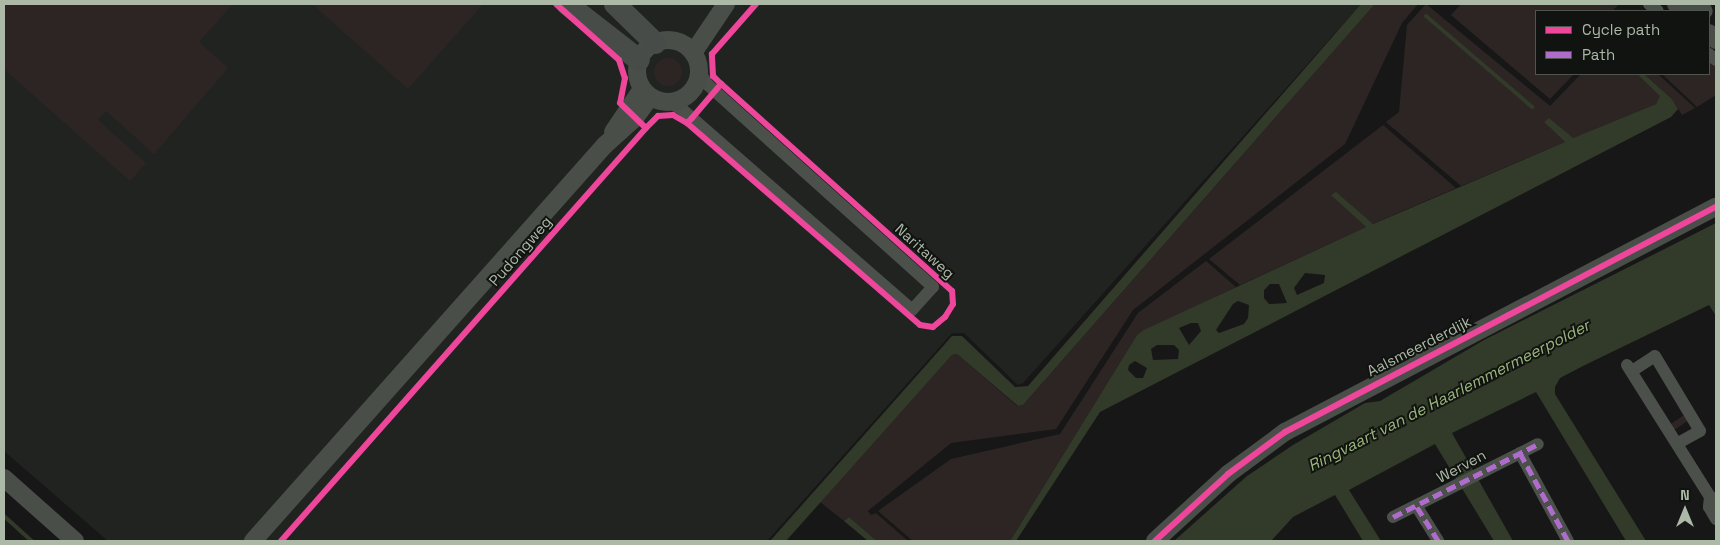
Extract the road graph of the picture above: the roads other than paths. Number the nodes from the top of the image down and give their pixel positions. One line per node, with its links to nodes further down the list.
1 (567, 4): 6 (highway)
2 (615, 4): 4 (highway)
3 (725, 4): 5 (street)
4 (654, 44): 5 (street); 6 (street)
5 (688, 49): 7 (street)
6 (639, 60): 8 (street)
7 (699, 71): 9 (street); 9 (street, Naritaweg)
8 (646, 93): 9 (street); 20 (street, Pudongweg)
9 (669, 102)
10 (1716, 207): 21 (street, Aalsmeerderdijk)
11 (1538, 444): 13 (street, Werven)
12 (1677, 444): 12 (street); 15 (street)
13 (1520, 453): 16 (street, Werven); 23 (street)
14 (4, 478): 19 (street)
15 (1713, 498): 18 (street)
16 (1417, 507): 17 (street, Werven); 22 (street)
17 (1393, 517)
18 (1716, 519)
19 (75, 541)
20 (253, 541)
21 (1156, 541)
22 (1438, 541)
23 (1568, 541)

